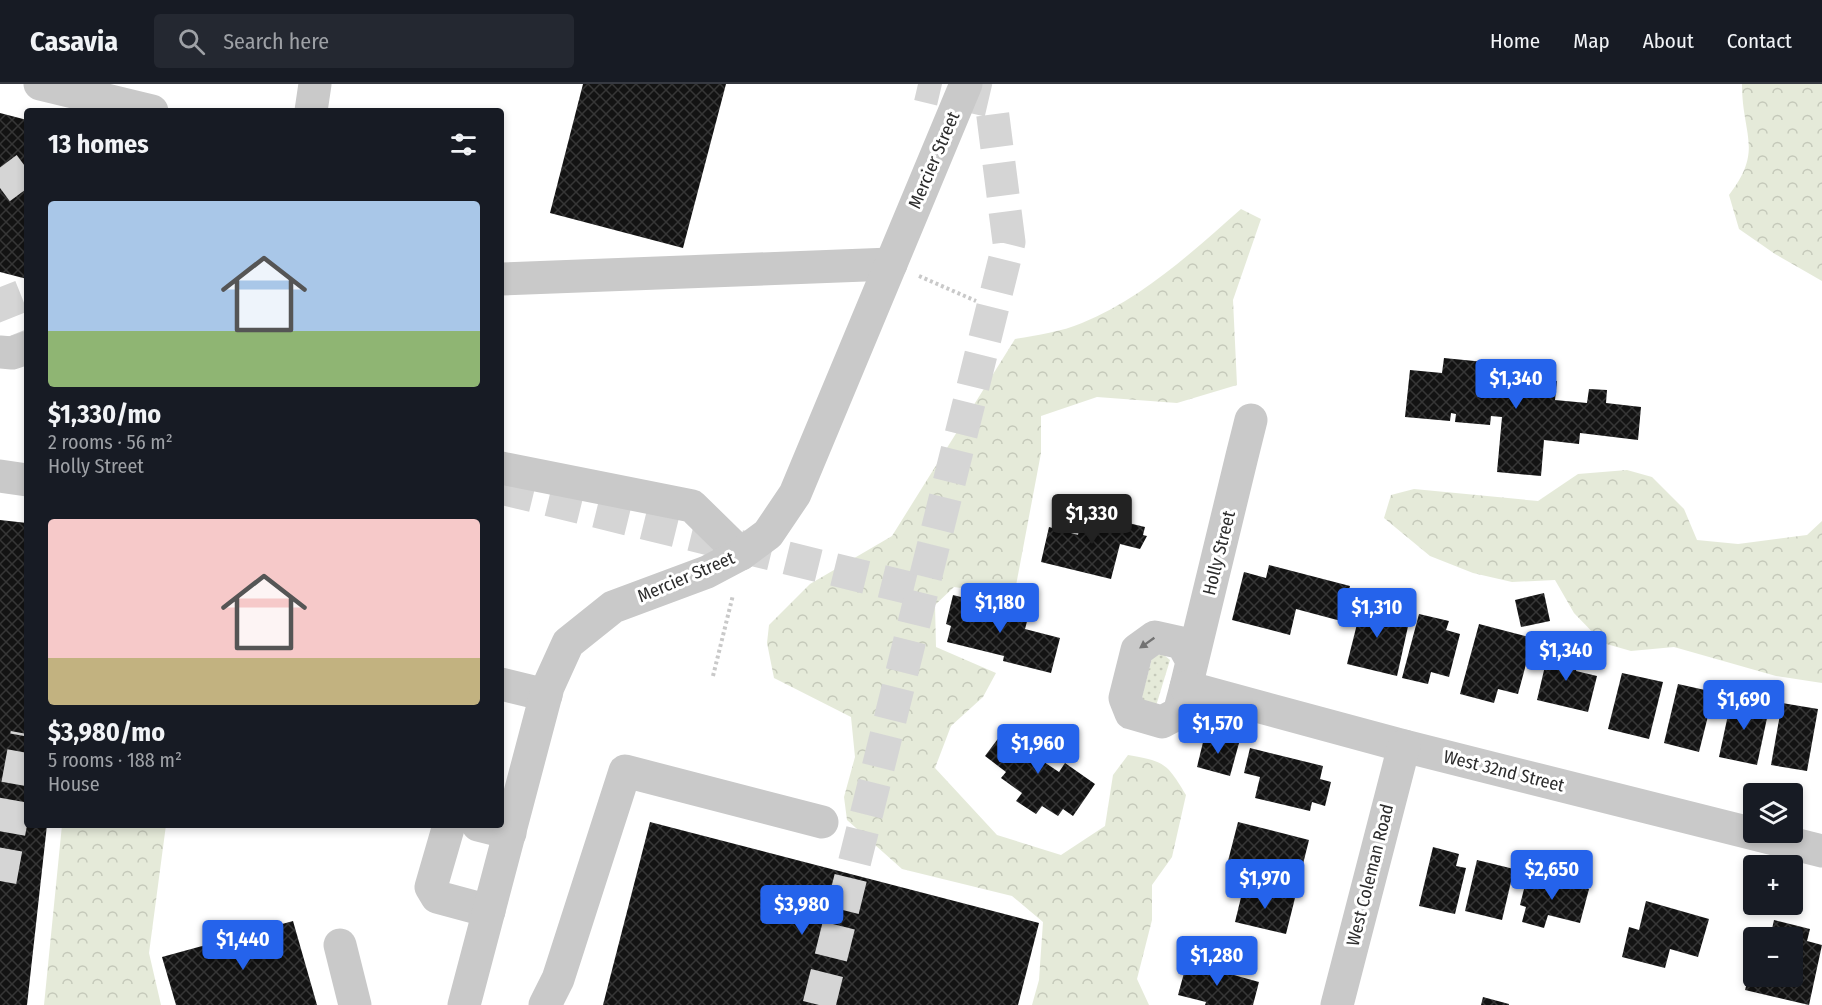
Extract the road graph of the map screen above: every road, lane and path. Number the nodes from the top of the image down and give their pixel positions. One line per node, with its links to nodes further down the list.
1 (40, 84): 4 (street)
2 (315, 84): 5 (street)
3 (966, 84): 6 (street, Mercier Street)
4 (140, 108)
5 (311, 108)
6 (891, 264): 7 (street); 8 (path); 15 (street, Mercier Street)
7 (504, 279)
8 (976, 301)
9 (24, 349): 10 (street)
10 (0, 352)
11 (1251, 420): 17 (street, Holly Street)
12 (504, 469): 15 (street)
13 (0, 476): 14 (street)
14 (24, 480)
15 (741, 554): 20 (street, Mercier Street)
16 (735, 588): 18 (path)
17 (1189, 674): 21 (street, West 32nd Street)
18 (713, 676)
19 (504, 685): 20 (street)
20 (546, 695): 25 (street, Mercier Street)
21 (1404, 746): 26 (street, West 32nd Street); 32 (street, West Coleman Road)
22 (822, 822): 31 (street)
23 (448, 828): 27 (street)
24 (490, 828): 25 (street)
25 (510, 833): 27 (street, Mercier Street)
26 (1822, 851)
27 (489, 911): 30 (street, Mercier Street)
28 (340, 945): 29 (street)
29 (355, 1005)
30 (464, 1005)
31 (545, 1005)
32 (1337, 1005)

